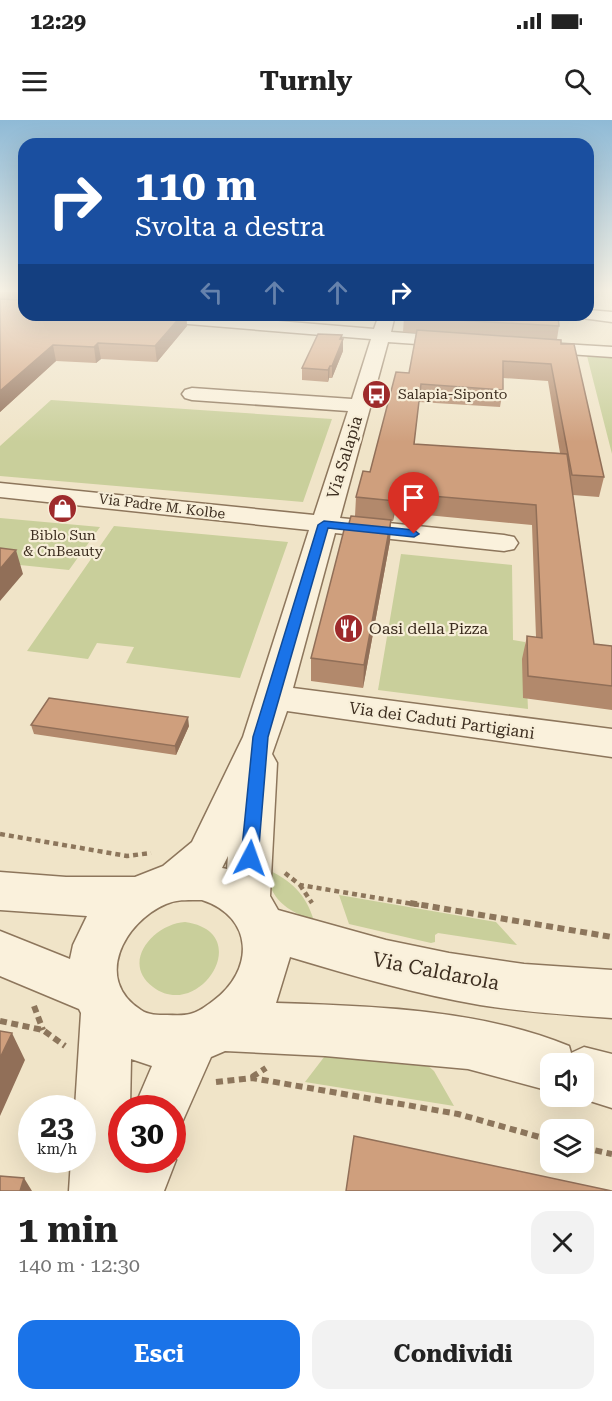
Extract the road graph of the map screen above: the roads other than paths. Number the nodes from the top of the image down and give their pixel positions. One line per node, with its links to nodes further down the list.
1 (379, 342): 7 (street, Via Salapia)
2 (467, 342): 3 (street)
3 (472, 343)
4 (507, 345): 5 (street)
5 (612, 352)
6 (192, 394): 7 (street)
7 (360, 406): 9 (street, Via Salapia)
8 (0, 490): 9 (street, Via Padre M. Kolbe)
9 (324, 525): 10 (street, Via Padre M. Kolbe); 11 (street, Via Salapia)
10 (504, 543)
11 (273, 697): 12 (street, Via Salapia); 13 (street, Via dei Caduti Partigiani)
12 (261, 737): 14 (street, Via Salapia); 16 (street, Via Salapia)
13 (612, 743)
14 (157, 877): 15 (street); 16 (street); 19 (street)
15 (0, 891)
16 (255, 915): 18 (street, Via Caldarola); 20 (street)
17 (0, 953): 19 (street)
18 (612, 994)
19 (100, 1003): 20 (street); 26 (street)
20 (209, 1049): 21 (street); 24 (street)
21 (540, 1062)
22 (594, 1076): 23 (street)
23 (612, 1081)
24 (172, 1095)
25 (142, 1173): 27 (street)
26 (99, 1191)
27 (134, 1191)

